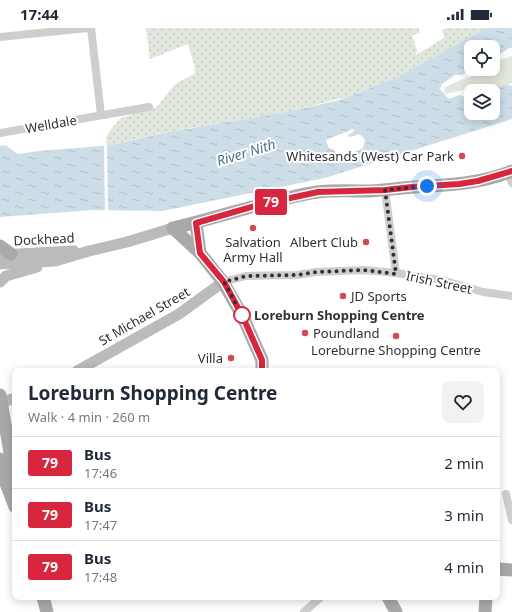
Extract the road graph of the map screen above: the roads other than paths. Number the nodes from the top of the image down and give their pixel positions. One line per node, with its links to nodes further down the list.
1 (89, 28): 2 (street); 4 (street)
2 (0, 37)
3 (149, 107): 4 (street, Welldale)
4 (101, 115): 5 (street, Welldale)
5 (0, 133)
6 (511, 176): 7 (main road)
7 (385, 190): 8 (main road); 16 (street)
8 (196, 223): 9 (main road); 12 (main road)
9 (173, 228): 11 (street, Dockhead); 12 (main road)
10 (0, 246): 13 (main road)
11 (89, 251): 13 (street, Dockhead); 14 (street, Dockhead)
12 (200, 253): 18 (main road)
13 (6, 255)
14 (54, 262): 15 (street, Dockhead); 17 (street)
15 (0, 264)
16 (396, 274): 18 (street, Irish Street); 19 (street, Irish Street)
17 (0, 282)
18 (224, 282): 20 (street, St Michael Street); 21 (main road)
19 (512, 296)
20 (82, 368)
21 (262, 368)
22 (12, 398): 23 (street)
23 (0, 400): 25 (main road)
24 (0, 459): 27 (main road)
25 (12, 465)
26 (506, 494): 28 (street)
27 (12, 499)
28 (512, 520)
29 (500, 569): 30 (main road)
30 (512, 570)
31 (44, 600): 35 (main road)
32 (318, 600): 36 (street)
33 (390, 600): 37 (main road)
34 (486, 600): 38 (main road)
35 (47, 612)
36 (304, 612)
37 (396, 612)
38 (485, 612)

